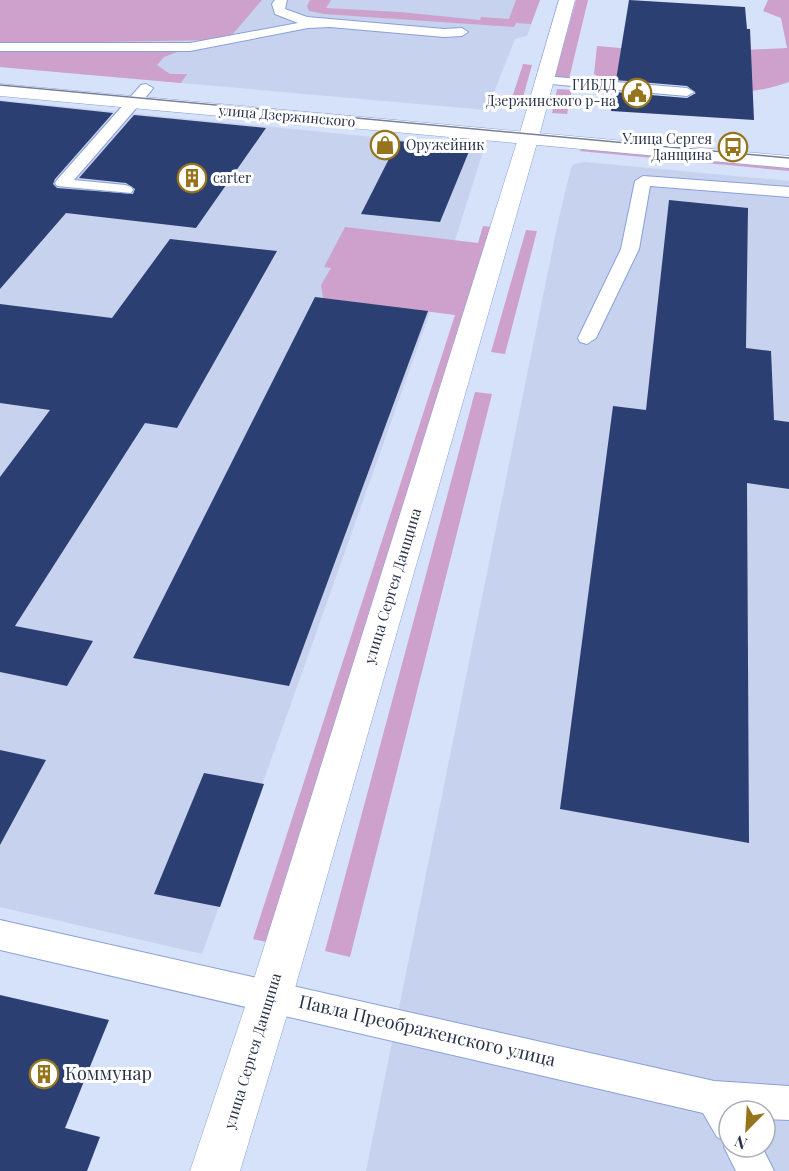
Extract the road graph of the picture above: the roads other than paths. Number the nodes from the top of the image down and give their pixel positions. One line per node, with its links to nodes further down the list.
1 (567, 0): 8 (street, улица Сергея Данщина)
2 (279, 2): 3 (lane); 5 (lane)
3 (333, 23): 4 (lane); 5 (lane)
4 (461, 34)
5 (249, 36): 6 (lane)
6 (0, 47)
7 (0, 75): 11 (street, улица Дзержинского)
8 (544, 80): 10 (lane); 12 (street, улица Сергея Данщина)
9 (0, 90): 11 (street, улица Дзержинского)
10 (687, 92)
11 (141, 95): 12 (street, улица Дзержинского); 15 (lane)
12 (530, 131): 13 (street, улица Дзержинского); 14 (street, улица Дзержинского); 19 (street, улица Сергея Данщина)
13 (789, 147)
14 (789, 162)
15 (125, 190)
16 (789, 192): 17 (lane)
17 (587, 339)
18 (0, 935): 19 (lane, Павла Преображенского улица)
19 (271, 995): 20 (lane, Павла Преображенского улица); 21 (street, улица Сергея Данщина)
20 (717, 1110)
21 (215, 1171)

